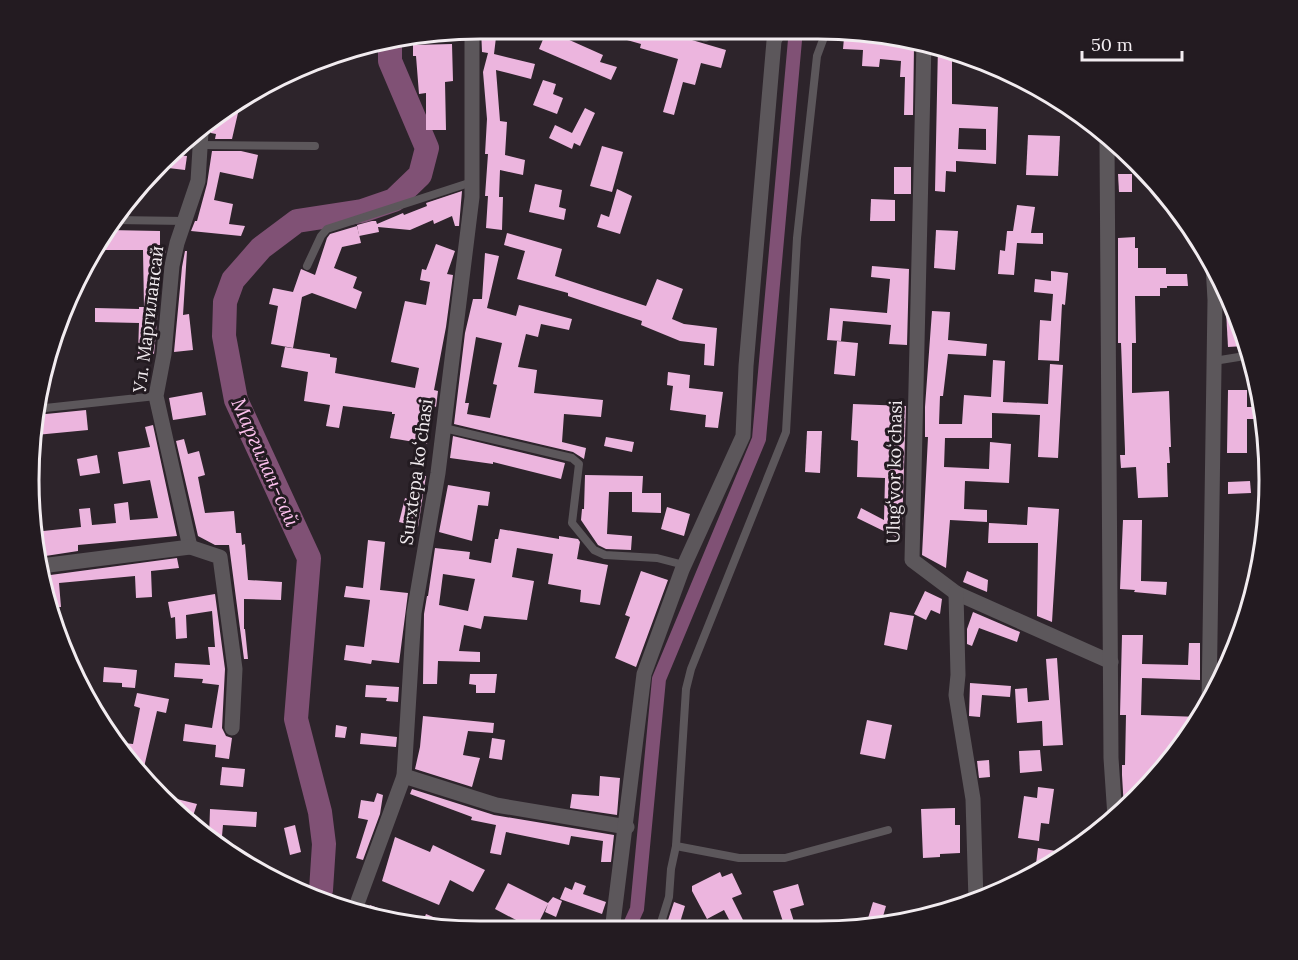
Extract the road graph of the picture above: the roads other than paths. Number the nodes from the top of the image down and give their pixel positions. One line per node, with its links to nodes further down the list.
1 (472, 39): 8 (street, Surxtepa koʻchasi)
2 (775, 39): 20 (street)
3 (823, 39): 29 (lane)
4 (924, 52): 21 (street, Ulugʻvor koʻchasi)
5 (201, 139): 6 (lane); 10 (street, Ул. Маргилансай)
6 (315, 146)
7 (1107, 146): 22 (street)
8 (472, 182): 11 (lane); 17 (street, Surxtepa koʻchasi)
9 (124, 220): 10 (lane)
10 (185, 221): 15 (street, Ул. Маргилансай)
11 (307, 266)
12 (1214, 285): 14 (street)
13 (1241, 357): 14 (lane)
14 (1214, 361): 23 (street)
15 (156, 396): 16 (lane); 18 (street, Ул. Маргилансай)
16 (45, 408)
17 (444, 428): 20 (lane); 25 (street, Surxtepa koʻchasi)
18 (190, 547): 19 (street); 24 (street)
19 (47, 565)
20 (684, 565): 27 (street)
21 (956, 593): 22 (street, Ulugʻvor koʻchasi); 30 (street)
22 (1111, 662): 26 (street)
23 (1209, 683)
24 (232, 728)
25 (404, 776): 27 (street); 31 (street, Surxtepa koʻchasi)
26 (1115, 806)
27 (627, 826): 32 (street)
28 (888, 830): 29 (lane)
29 (676, 846): 33 (lane)
30 (976, 892)
31 (357, 903)
32 (613, 921)
33 (661, 921)

